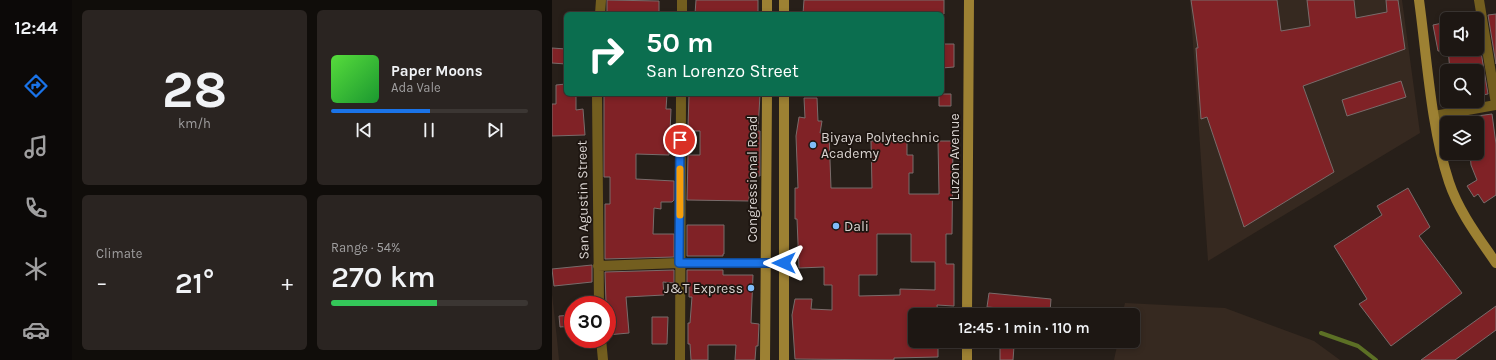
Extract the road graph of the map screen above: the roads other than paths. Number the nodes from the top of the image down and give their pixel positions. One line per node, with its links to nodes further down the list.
1 (601, 0): 8 (street)
2 (682, 0): 9 (street)
3 (767, 0): 10 (street)
4 (784, 0): 11 (street)
5 (969, 0): 24 (street, Luzon Avenue)
6 (1419, 0): 17 (street)
7 (1479, 0): 16 (street)
8 (600, 12)
9 (682, 12)
10 (767, 12)
11 (784, 12)
12 (597, 96): 22 (street, San Agustin Street)
13 (681, 96): 18 (street)
14 (767, 96): 19 (street, Congressional Road)
15 (784, 96): 20 (street)
16 (1496, 104): 17 (street)
17 (1434, 116): 21 (street)
18 (679, 263): 19 (street); 22 (street); 28 (street)
19 (766, 263): 20 (street); 29 (street, Congressional Road)
20 (784, 263): 30 (street)
21 (1496, 264)
22 (598, 266): 23 (street, San Agustin Street)
23 (599, 296)
24 (967, 308)
25 (602, 348): 27 (street)
26 (967, 348): 31 (street)
27 (603, 360)
28 (680, 360)
29 (765, 360)
30 (784, 360)
31 (967, 360)

